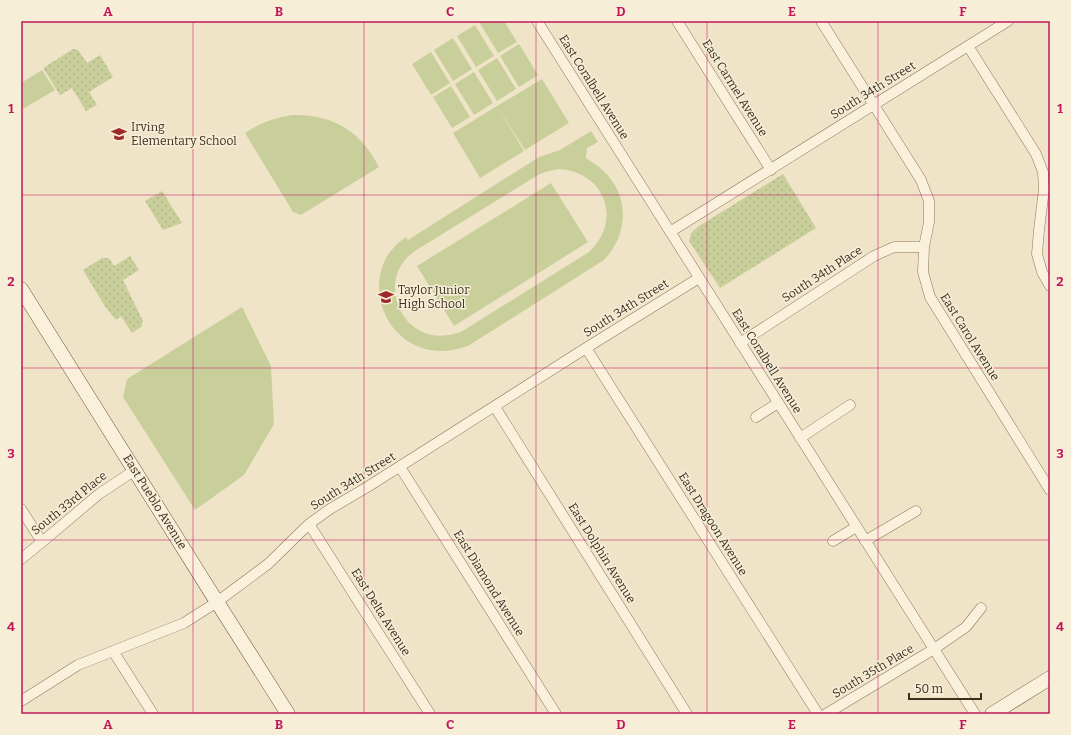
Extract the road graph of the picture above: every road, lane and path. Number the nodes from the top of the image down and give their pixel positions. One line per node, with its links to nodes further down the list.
1 (537, 21): 8 (street, East Coralbell Avenue)
2 (677, 21): 7 (street, East Carmel Avenue)
3 (821, 21): 6 (street, East Carol Avenue)
4 (1008, 21): 5 (street, South 34th Street)
5 (968, 46): 6 (street, South 34th Street); 11 (street)
6 (874, 105): 7 (street, South 34th Street); 9 (street, East Carol Avenue)
7 (771, 170): 8 (street, South 34th Street)
8 (670, 232): 10 (street, East Coralbell Avenue)
9 (924, 247): 13 (street, South 34th Place); 22 (street, East Carol Avenue)
10 (699, 278): 13 (street, East Coralbell Avenue); 14 (street, South 34th Street)
11 (1050, 286)
12 (21, 289): 21 (street, East Pueblo Avenue)
13 (740, 343): 15 (street, East Coralbell Avenue)
14 (586, 348): 17 (street, South 34th Street); 42 (street, East Dragoon Avenue)
15 (778, 403): 18 (street); 19 (street, East Coralbell Avenue)
16 (850, 405): 19 (street)
17 (495, 407): 20 (street, South 34th Street); 41 (street, East Dolphin Avenue)
18 (756, 417)
19 (800, 438): 26 (street, East Coralbell Avenue)
20 (400, 467): 25 (street, South 34th Street); 40 (street, East Diamond Avenue)
21 (135, 470): 29 (street, South 33rd Place); 31 (street, East Pueblo Avenue)
22 (1050, 490)
23 (21, 509): 29 (street)
24 (916, 511): 28 (street)
25 (309, 524): 31 (street, South 34th Street); 39 (street, East Delta Avenue)
26 (856, 527): 27 (street); 28 (street, East Coralbell Avenue)
27 (833, 541)
28 (865, 541): 33 (street, East Coralbell Avenue)
29 (42, 542): 30 (street, South 33rd Place)
30 (21, 559)
31 (217, 602): 34 (street, South 34th Street); 38 (street, East Pueblo Avenue)
32 (981, 608): 33 (street, South 35th Place)
33 (934, 650): 43 (street, South 35th Place); 44 (street, East Coralbell Avenue)
34 (113, 651): 36 (street, South 34th Street); 37 (street)
35 (1050, 678): 45 (street)
36 (21, 701)
37 (153, 714)
38 (288, 714)
39 (430, 714)
40 (556, 714)
41 (687, 714)
42 (818, 714)
43 (826, 714)
44 (974, 714)
45 (992, 714)

